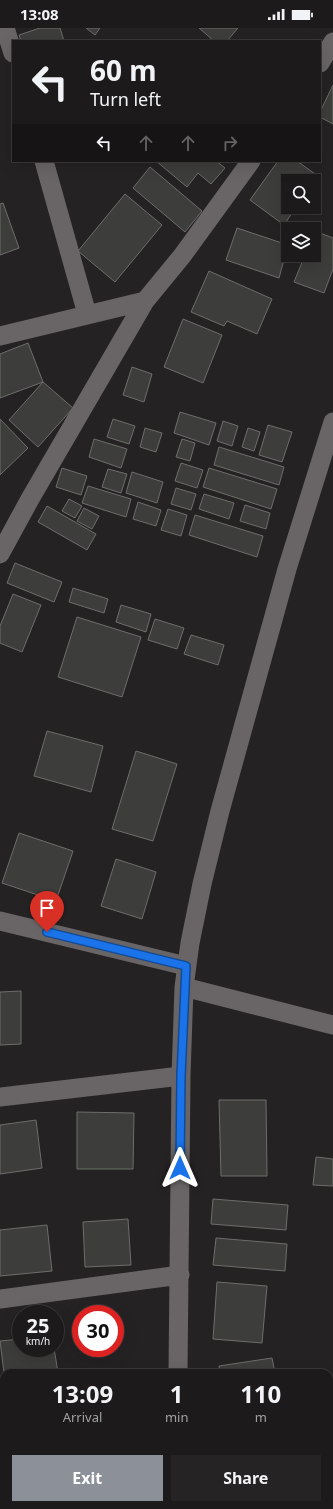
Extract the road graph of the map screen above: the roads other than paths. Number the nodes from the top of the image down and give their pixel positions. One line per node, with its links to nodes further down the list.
1 (5, 28): 3 (street)
2 (333, 42): 4 (street)
3 (12, 50)
4 (321, 61)
5 (44, 162): 8 (street)
6 (250, 162): 7 (street)
7 (145, 301): 8 (street); 11 (street)
8 (87, 314): 9 (street)
9 (0, 336)
10 (333, 422): 13 (street)
11 (0, 554)
12 (0, 920): 13 (street)
13 (186, 966): 14 (street)
14 (184, 987): 15 (street); 16 (street)
15 (333, 1025)
16 (181, 1076): 17 (street); 18 (street)
17 (0, 1097)
18 (180, 1275): 19 (street); 20 (street)
19 (0, 1298)
20 (178, 1369)

